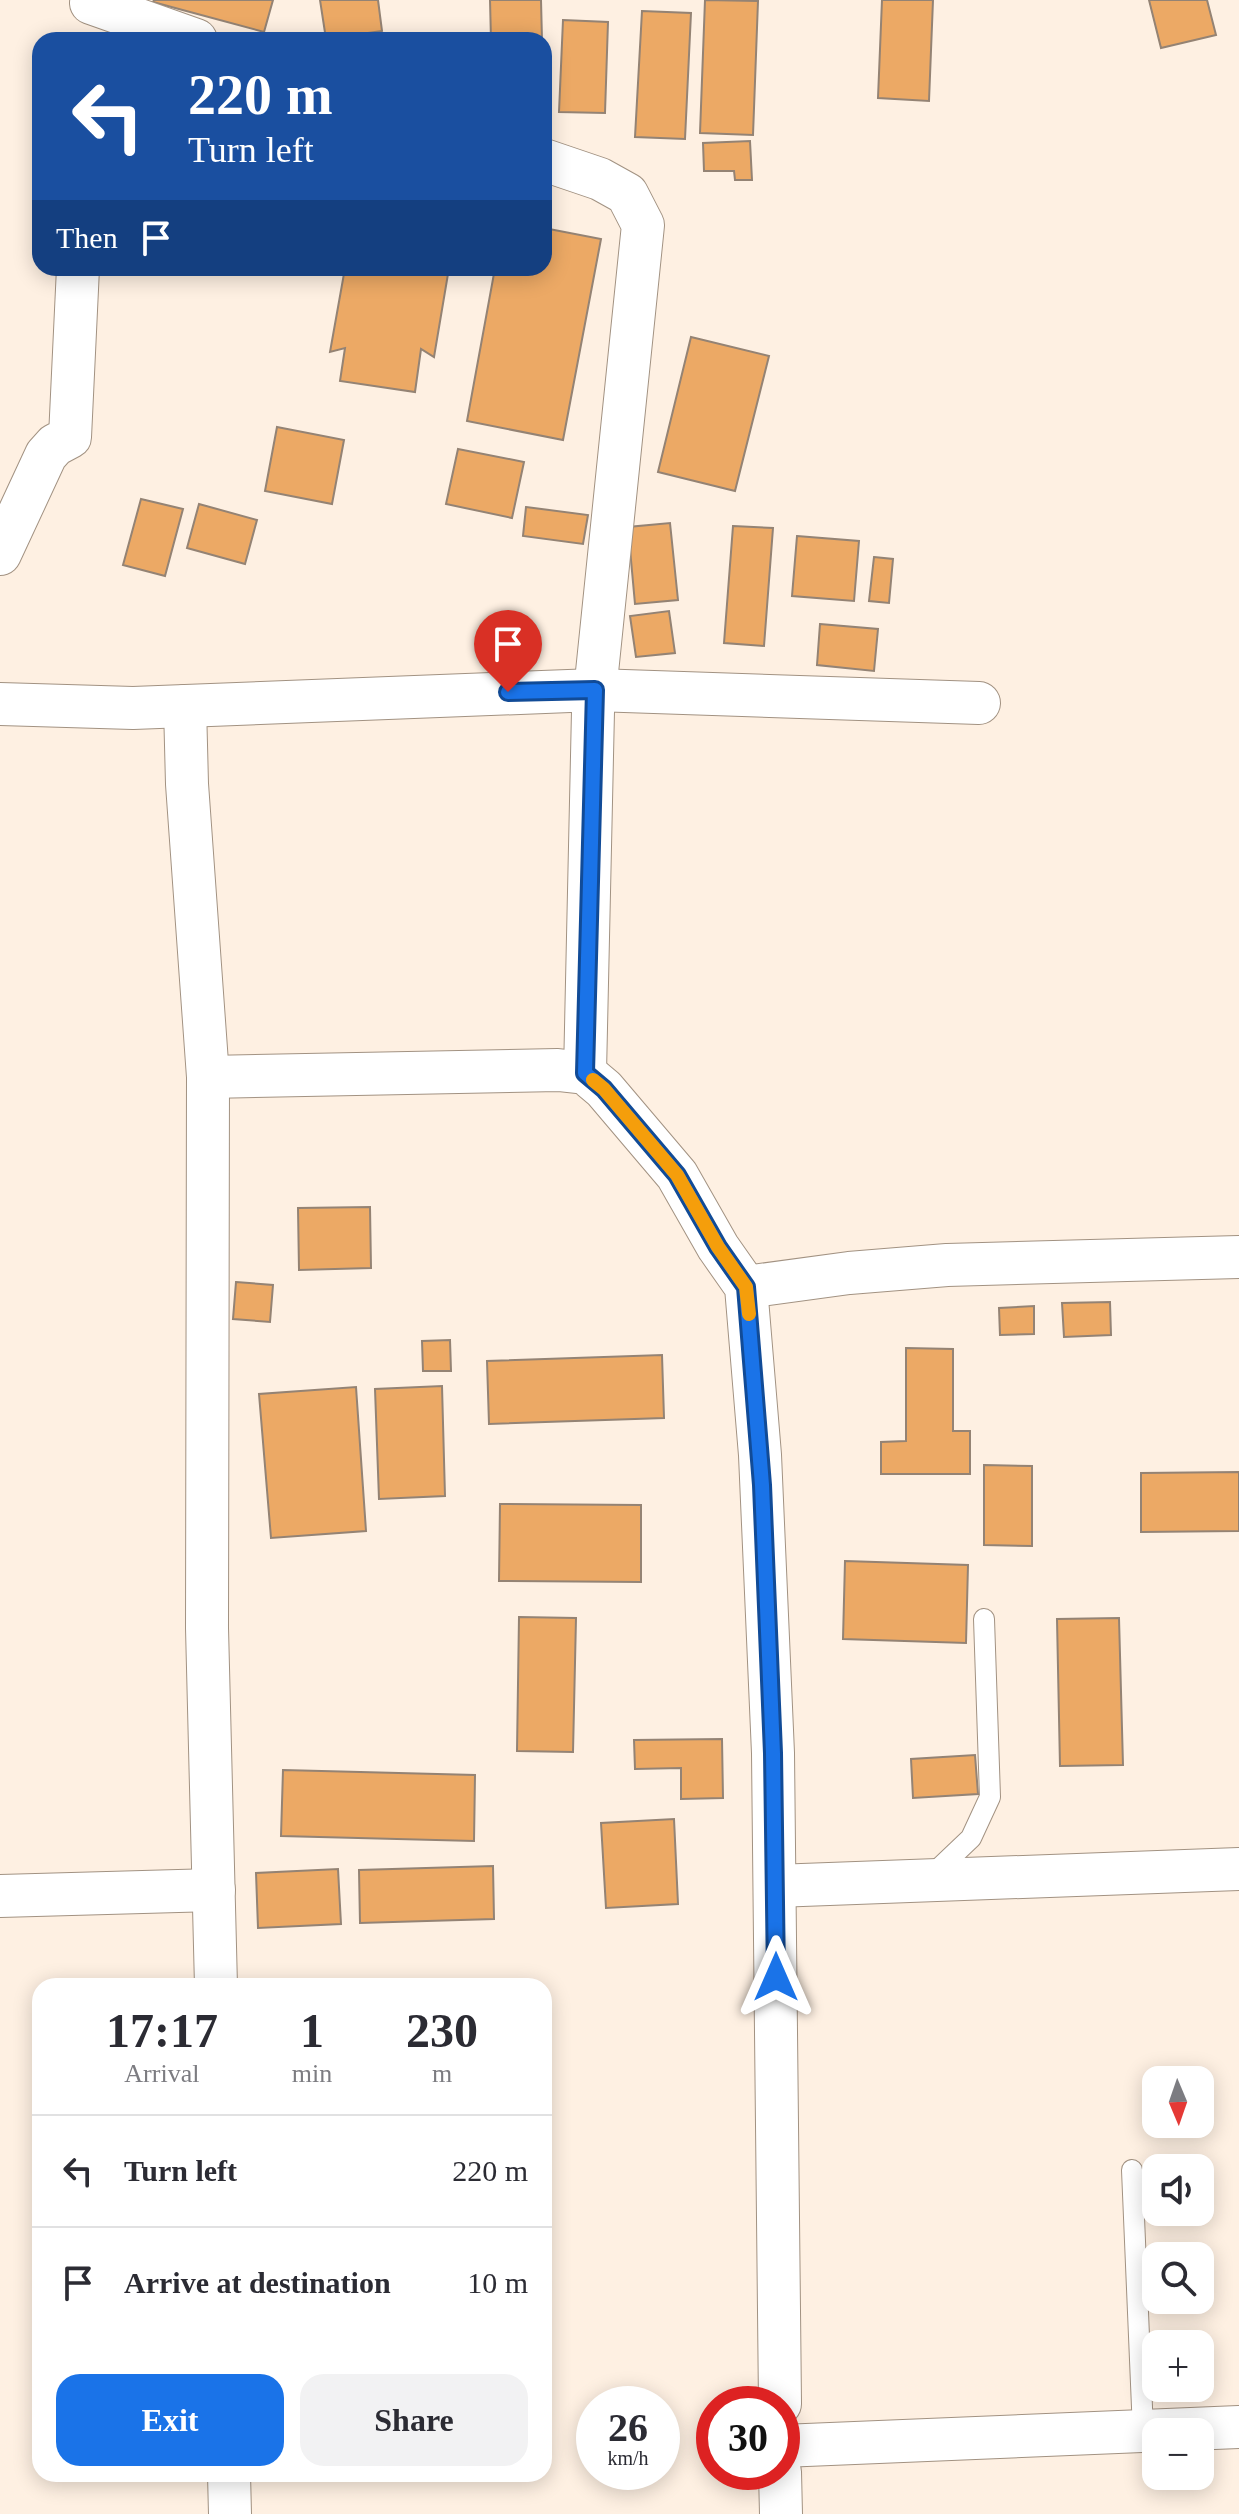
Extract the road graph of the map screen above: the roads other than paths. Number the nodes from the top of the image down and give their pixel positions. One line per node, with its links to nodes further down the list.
1 (90, 14): 2 (street)
2 (163, 32)
3 (552, 163): 6 (street)
4 (78, 276): 5 (street)
5 (0, 554)
6 (595, 690): 7 (street); 9 (street); 10 (street)
7 (979, 703)
8 (0, 704): 9 (street)
9 (185, 706): 11 (street)
10 (585, 1073): 11 (street); 13 (street)
11 (208, 1077): 18 (street)
12 (1239, 1257): 13 (street)
13 (746, 1287): 17 (street)
14 (984, 1619): 16 (lane)
15 (1239, 1869): 16 (street)
16 (925, 1881): 17 (street)
17 (775, 1886): 22 (street)
18 (214, 1890): 19 (street); 20 (street)
19 (0, 1896)
20 (216, 1978)
21 (1132, 2170): 23 (lane)
22 (780, 2386)
23 (1142, 2418)
24 (1239, 2427): 25 (street)
25 (1214, 2428)
26 (1142, 2431): 27 (street)
27 (800, 2445)
28 (229, 2482): 30 (street)
29 (780, 2490): 31 (street)
30 (230, 2514)
31 (781, 2514)

